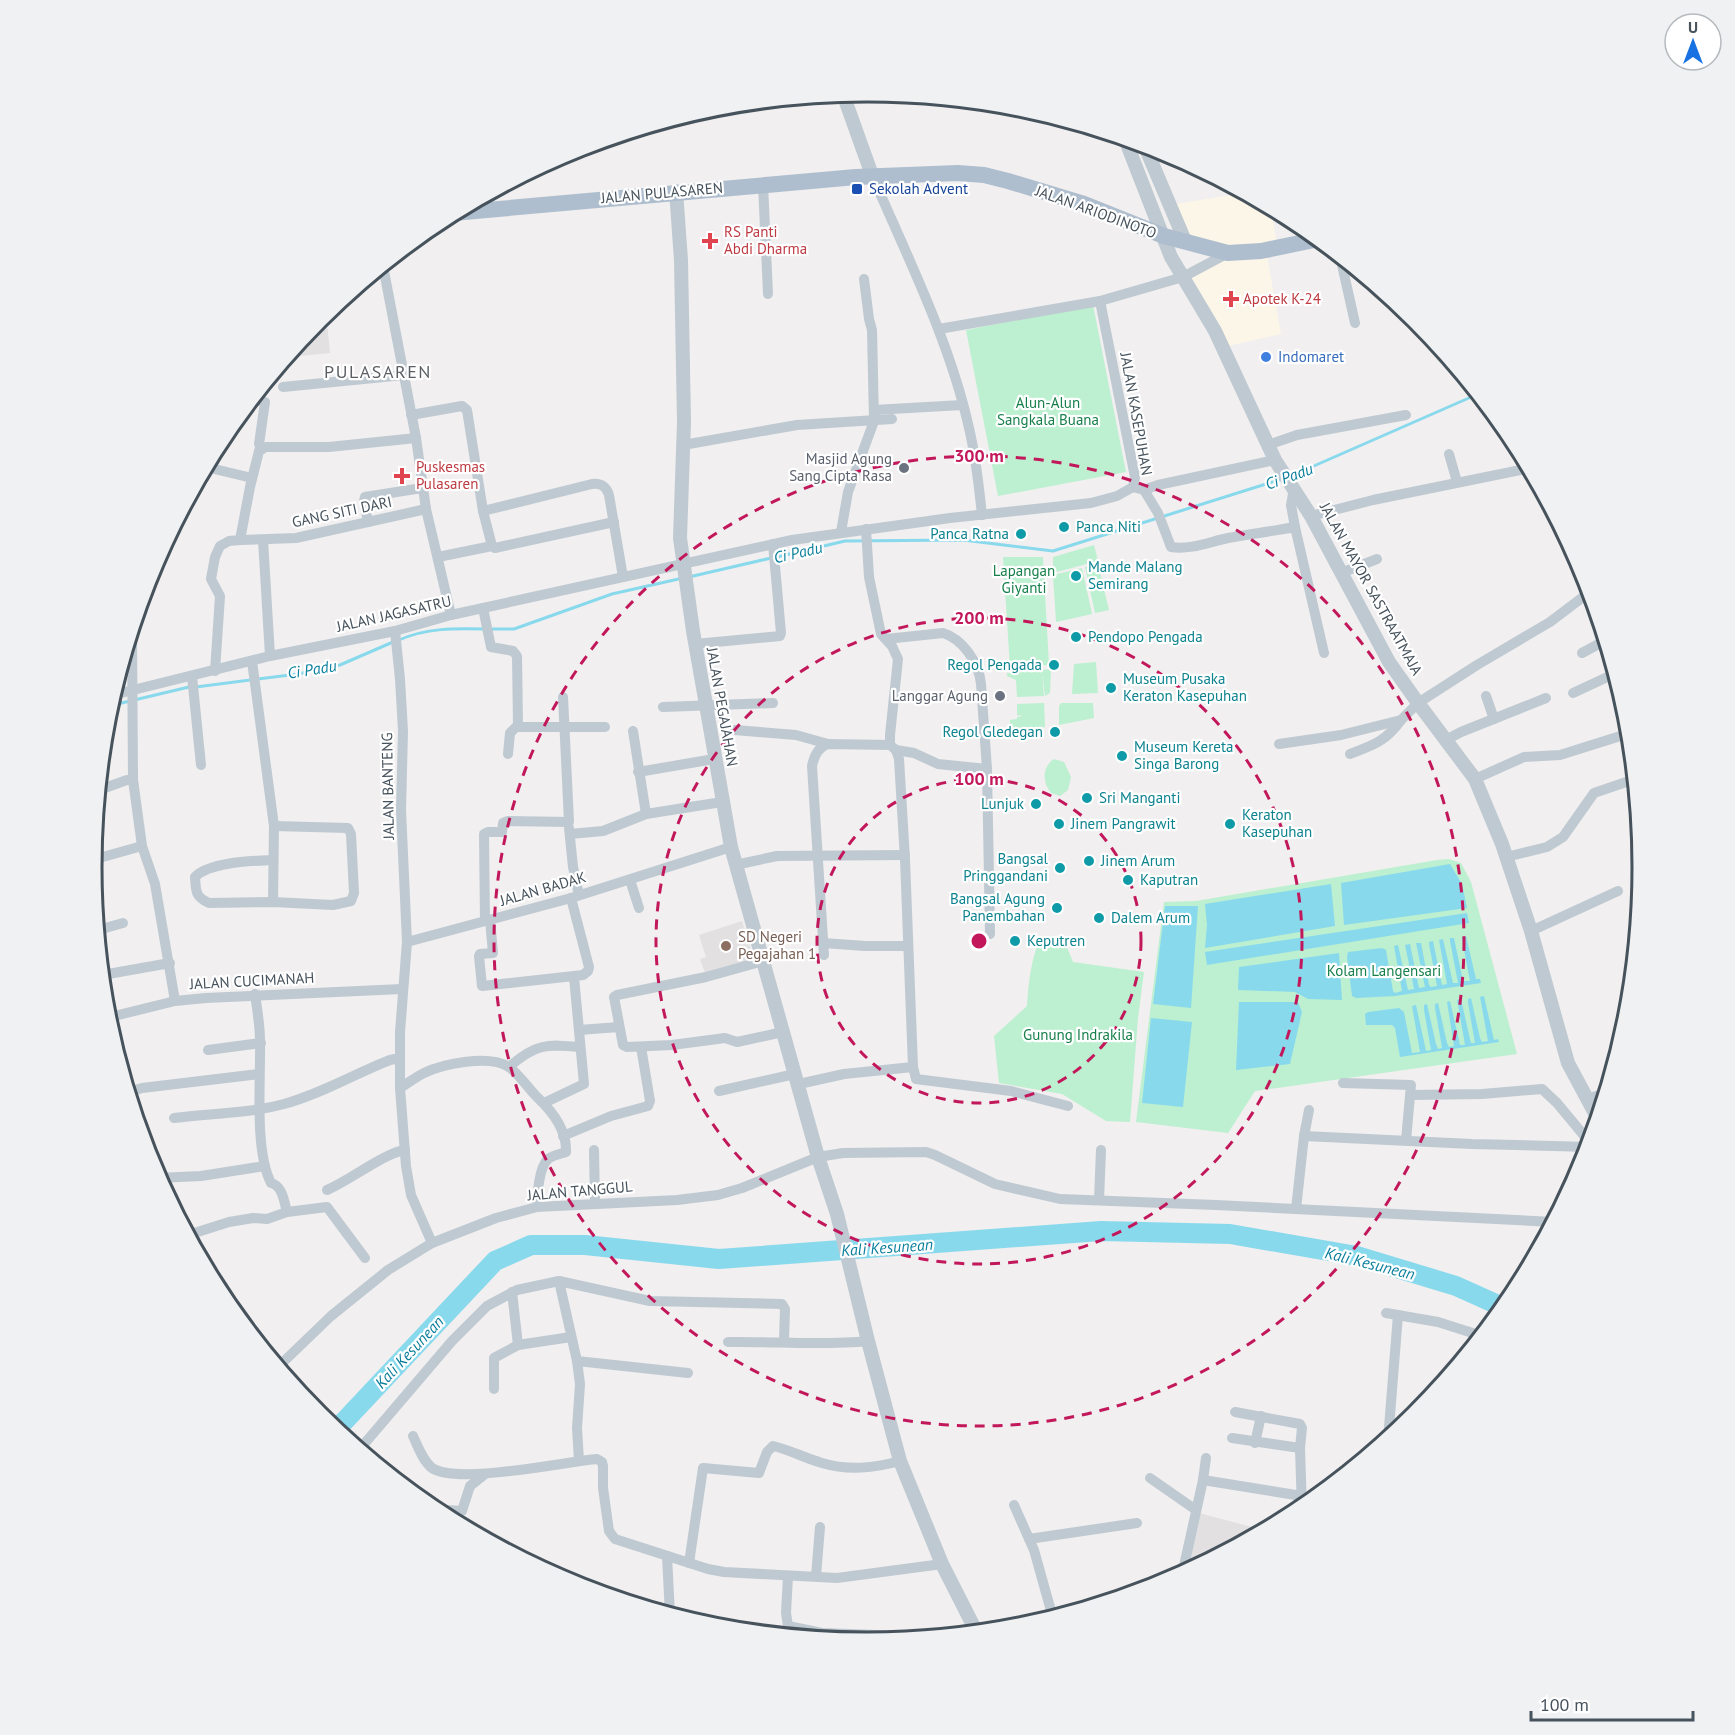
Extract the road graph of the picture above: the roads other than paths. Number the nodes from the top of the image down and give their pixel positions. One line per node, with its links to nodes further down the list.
1 (846, 103): 4 (street)
2 (1129, 148): 8 (street, JALAN MAYOR SASTRAATMAJA)
3 (1149, 156): 9 (street)
4 (872, 175): 5 (main road, JALAN PULASAREN); 8 (main road, JALAN ARIODINOTO); 19 (street)
5 (763, 184): 6 (main road, JALAN PULASAREN); 16 (street)
6 (676, 191): 7 (main road, JALAN PULASAREN); 30 (street, JALAN PEGAJAHAN)
7 (475, 211)
8 (1164, 236): 9 (main road, JALAN ARIODINOTO); 14 (street, JALAN MAYOR SASTRAATMAJA)
9 (1185, 241): 11 (main road, JALAN ARIODINOTO)
10 (1308, 241): 11 (main road, JALAN ARIODINOTO)
11 (1228, 253): 14 (street)
12 (1342, 267): 18 (street)
13 (385, 274): 20 (street)
14 (1183, 277): 17 (street); 31 (street, JALAN MAYOR SASTRAATMAJA)
15 (864, 279): 24 (street)
16 (768, 294)
17 (1100, 301): 19 (street); 41 (street, JALAN KASEPUHAN)
18 (1355, 323)
19 (939, 329): 23 (street)
20 (404, 375): 21 (street); 25 (street)
21 (283, 387)
22 (260, 401): 32 (street)
23 (962, 405): 24 (street); 44 (street)
24 (874, 410): 28 (street)
25 (411, 415): 29 (street); 43 (street)
26 (1406, 415): 31 (street)
27 (892, 419): 28 (street)
28 (874, 422): 30 (street); 49 (street)
29 (416, 438): 32 (street); 39 (street)
30 (683, 445): 58 (street, JALAN PEGAJAHAN)
31 (1268, 445): 34 (street, JALAN MAYOR SASTRAATMAJA)
32 (261, 449): 37 (street)
33 (1449, 454): 38 (street)
34 (1277, 464): 40 (street, JALAN MAYOR SASTRAATMAJA); 41 (street)
35 (215, 469): 37 (street)
36 (1521, 470): 38 (street)
37 (252, 478): 51 (street)
38 (1457, 482): 45 (street)
39 (422, 488): 42 (street); 46 (street)
40 (1294, 488): 45 (street, JALAN MAYOR SASTRAATMAJA); 48 (street)
41 (1138, 489): 44 (street, JALAN KASEPUHAN); 48 (street)
42 (426, 509): 46 (street, GANG SITI DARI); 55 (street)
43 (483, 511): 47 (street); 53 (street)
44 (982, 515): 50 (street, JALAN KASEPUHAN)
45 (1311, 516): 57 (street, JALAN MAYOR SASTRAATMAJA)
46 (368, 522): 52 (street, GANG SITI DARI)
47 (614, 522): 53 (street); 59 (street)
48 (1295, 527): 67 (street)
49 (841, 532): 50 (street, JALAN KASEPUHAN); 54 (street, JALAN KASEPUHAN)
50 (866, 532): 64 (street)
51 (240, 540): 52 (street, GANG SITI DARI); 72 (street)
52 (263, 540): 70 (street)
53 (492, 546): 55 (street)
54 (773, 551): 58 (street, JALAN KASEPUHAN); 65 (street)
55 (438, 557): 62 (street)
56 (1377, 559): 57 (street)
57 (1341, 573): 82 (street, JALAN MAYOR SASTRAATMAJA)
58 (685, 574): 59 (street, JALAN JAGASATRU); 65 (street, JALAN PEGAJAHAN)
59 (623, 578): 61 (street, JALAN JAGASATRU)
60 (1583, 597): 82 (street)
61 (484, 612): 62 (street, JALAN JAGASATRU); 87 (street)
62 (451, 615): 63 (street, JALAN JAGASATRU)
63 (396, 634): 70 (street, JALAN JAGASATRU); 130 (street, JALAN BANTENG)
64 (886, 639): 96 (street); 101 (street)
65 (695, 644): 84 (street, JALAN PEGAJAHAN)
66 (1599, 644): 68 (street)
67 (1324, 653)
68 (1582, 653)
69 (132, 656): 76 (street)
70 (270, 656): 71 (street, JALAN JAGASATRU)
71 (252, 666): 72 (street, JALAN JAGASATRU); 110 (street)
72 (215, 671): 74 (street, JALAN JAGASATRU)
73 (1609, 676): 75 (street)
74 (193, 683): 76 (street, JALAN JAGASATRU); 100 (street)
75 (1574, 693)
76 (132, 694): 77 (street, JALAN JAGASATRU); 104 (street)
77 (122, 695)
78 (1486, 696): 85 (street)
79 (563, 697): 88 (street)
80 (1546, 698): 85 (street)
81 (773, 703): 84 (street)
82 (1418, 703): 86 (street); 93 (street, JALAN MAYOR SASTRAATMAJA)
83 (663, 706): 84 (street)
84 (706, 706): 99 (street, JALAN PEGAJAHAN)
85 (1494, 719): 93 (street)
86 (1401, 720): 95 (street); 98 (street)
87 (518, 727): 88 (street); 97 (street)
88 (564, 727): 89 (street); 109 (street)
89 (605, 727)
90 (735, 730): 94 (street)
91 (633, 731): 102 (street)
92 (1621, 736): 103 (street)
93 (1446, 740): 103 (street, JALAN MAYOR SASTRAATMAJA)
94 (828, 744): 96 (street); 114 (street)
95 (1279, 744)
96 (893, 748): 101 (street); 115 (street)
97 (508, 754)
98 (1350, 754)
99 (714, 759): 102 (street); 107 (street, JALAN PEGAJAHAN)
100 (201, 765)
101 (987, 768): 129 (street)
102 (638, 772): 108 (street)
103 (1475, 778): 117 (street, JALAN MAYOR SASTRAATMAJA)
104 (133, 780): 106 (street); 112 (street)
105 (1627, 782): 117 (street)
106 (107, 787)
107 (722, 802): 108 (street); 113 (street, JALAN PEGAJAHAN)
108 (645, 814): 111 (street)
109 (569, 822): 111 (street); 125 (street)
110 (274, 826): 118 (street); 123 (street)
111 (570, 834): 122 (street)
112 (142, 846): 116 (street); 135 (street)
113 (731, 847): 119 (street, JALAN PEGAJAHAN); 120 (street, JALAN BADAK)
114 (818, 855): 115 (street); 119 (street); 131 (street)
115 (905, 855): 132 (street)
116 (102, 857)
117 (1506, 857): 128 (street, JALAN MAYOR SASTRAATMAJA)
118 (272, 860): 123 (street); 123 (street)
119 (735, 865): 134 (street, JALAN PEGAJAHAN)
120 (630, 879): 122 (street, JALAN BADAK); 124 (street)
121 (1618, 891): 128 (street)
122 (575, 896): 125 (street, JALAN BADAK); 137 (street)
123 (273, 902)
124 (639, 908)
125 (487, 921): 130 (street, JALAN BADAK); 137 (street)
126 (123, 922): 127 (street)
127 (105, 928)
128 (1531, 931): 160 (street, JALAN MAYOR SASTRAATMAJA)
129 (990, 934)
130 (407, 942): 138 (street)
131 (824, 943): 132 (street); 133 (street)
132 (908, 946): 151 (street)
133 (824, 955)
134 (763, 961): 142 (street); 144 (street, JALAN PEGAJAHAN)
135 (170, 963): 136 (street); 140 (street)
136 (110, 974)
137 (574, 977): 143 (street)
138 (402, 989): 139 (street, JALAN CUCIMANAH); 149 (street)
139 (255, 994): 140 (street, JALAN CUCIMANAH); 145 (street)
140 (175, 1001): 141 (street, JALAN CUCIMANAH)
141 (117, 1015)
142 (619, 1027): 143 (street); 147 (street)
143 (579, 1030): 146 (street)
144 (783, 1032): 147 (street); 153 (street, JALAN PEGAJAHAN)
145 (261, 1043): 148 (street); 152 (street)
146 (580, 1047): 150 (street); 161 (street)
147 (641, 1047): 167 (street)
148 (208, 1050)
149 (400, 1058): 155 (street); 163 (street)
150 (509, 1067): 155 (street); 161 (street)
151 (913, 1067): 153 (street); 162 (street)
152 (259, 1074): 156 (street); 163 (street)
153 (797, 1079): 157 (street); 175 (street, JALAN PEGAJAHAN)
154 (1343, 1083): 158 (street)
155 (400, 1088): 172 (street)
156 (136, 1090)
157 (719, 1091)
158 (1411, 1095): 169 (street); 170 (street)
159 (1598, 1095): 160 (street)
160 (1586, 1099): 165 (street, JALAN MAYOR SASTRAATMAJA)
161 (544, 1103): 167 (street)
162 (1068, 1106)
163 (260, 1109): 166 (street); 176 (street)
164 (1309, 1110): 168 (street)
165 (1593, 1111)
166 (174, 1118)
167 (563, 1136): 181 (street)
168 (1304, 1136): 170 (street); 182 (street)
169 (1584, 1137)
170 (1406, 1140): 171 (street)
171 (1581, 1145)
172 (405, 1150): 178 (street); 186 (street)
173 (594, 1150): 180 (street)
174 (1101, 1150): 179 (street)
175 (818, 1157): 179 (street, JALAN TANGGUL); 180 (street, JALAN TANGGUL); 195 (street, JALAN PEGAJAHAN)
176 (265, 1166): 177 (street); 183 (street)
177 (168, 1178)
178 (327, 1190)
179 (1099, 1200): 182 (street, JALAN TANGGUL)
180 (595, 1203): 181 (street, JALAN TANGGUL)
181 (537, 1207): 186 (street, JALAN TANGGUL)
182 (1296, 1209): 184 (street, JALAN TANGGUL)
183 (287, 1212): 185 (street); 187 (street)
184 (1546, 1222)
185 (196, 1233)
186 (432, 1243): 199 (street, JALAN TANGGUL)
187 (365, 1258)
188 (559, 1281): 189 (street); 193 (street); 194 (street)
189 (512, 1292): 197 (street); 208 (street)
190 (1386, 1313): 191 (street)
191 (1398, 1315): 192 (street); 204 (street)
192 (1475, 1334)
193 (571, 1337): 197 (street); 198 (street)
194 (784, 1341): 195 (street); 196 (street)
195 (868, 1341): 212 (street, JALAN PEGAJAHAN)
196 (728, 1342)
197 (518, 1345): 201 (street)
198 (577, 1361): 200 (street); 211 (street)
199 (283, 1362)
200 (688, 1373)
201 (494, 1389)
202 (1235, 1412): 203 (street)
203 (1261, 1416): 207 (street); 209 (street)
204 (1389, 1427)
205 (413, 1436): 213 (street)
206 (1232, 1438): 207 (street)
207 (1256, 1443): 209 (street)
208 (364, 1444)
209 (1300, 1448): 216 (street)
210 (1206, 1458): 215 (street)
211 (579, 1461): 213 (street); 223 (street)
212 (900, 1461): 224 (street); 225 (street, JALAN PEGAJAHAN)
213 (485, 1474): 218 (street)
214 (1150, 1478): 219 (street)
215 (1203, 1480): 216 (street); 219 (street)
216 (1302, 1496)
217 (1014, 1505): 222 (street)
218 (453, 1510)
219 (1196, 1510): 226 (street)
220 (1137, 1523): 222 (street)
221 (820, 1527): 228 (street)
222 (1029, 1539): 230 (street)
223 (667, 1556): 224 (street); 229 (street)
224 (689, 1563): 227 (street)
225 (942, 1564): 228 (street); 231 (street, JALAN PEGAJAHAN)
226 (1184, 1564)
227 (788, 1576): 228 (street); 232 (street)
228 (816, 1576)
229 (669, 1607)
230 (1051, 1610)
231 (973, 1625)
232 (802, 1629)

